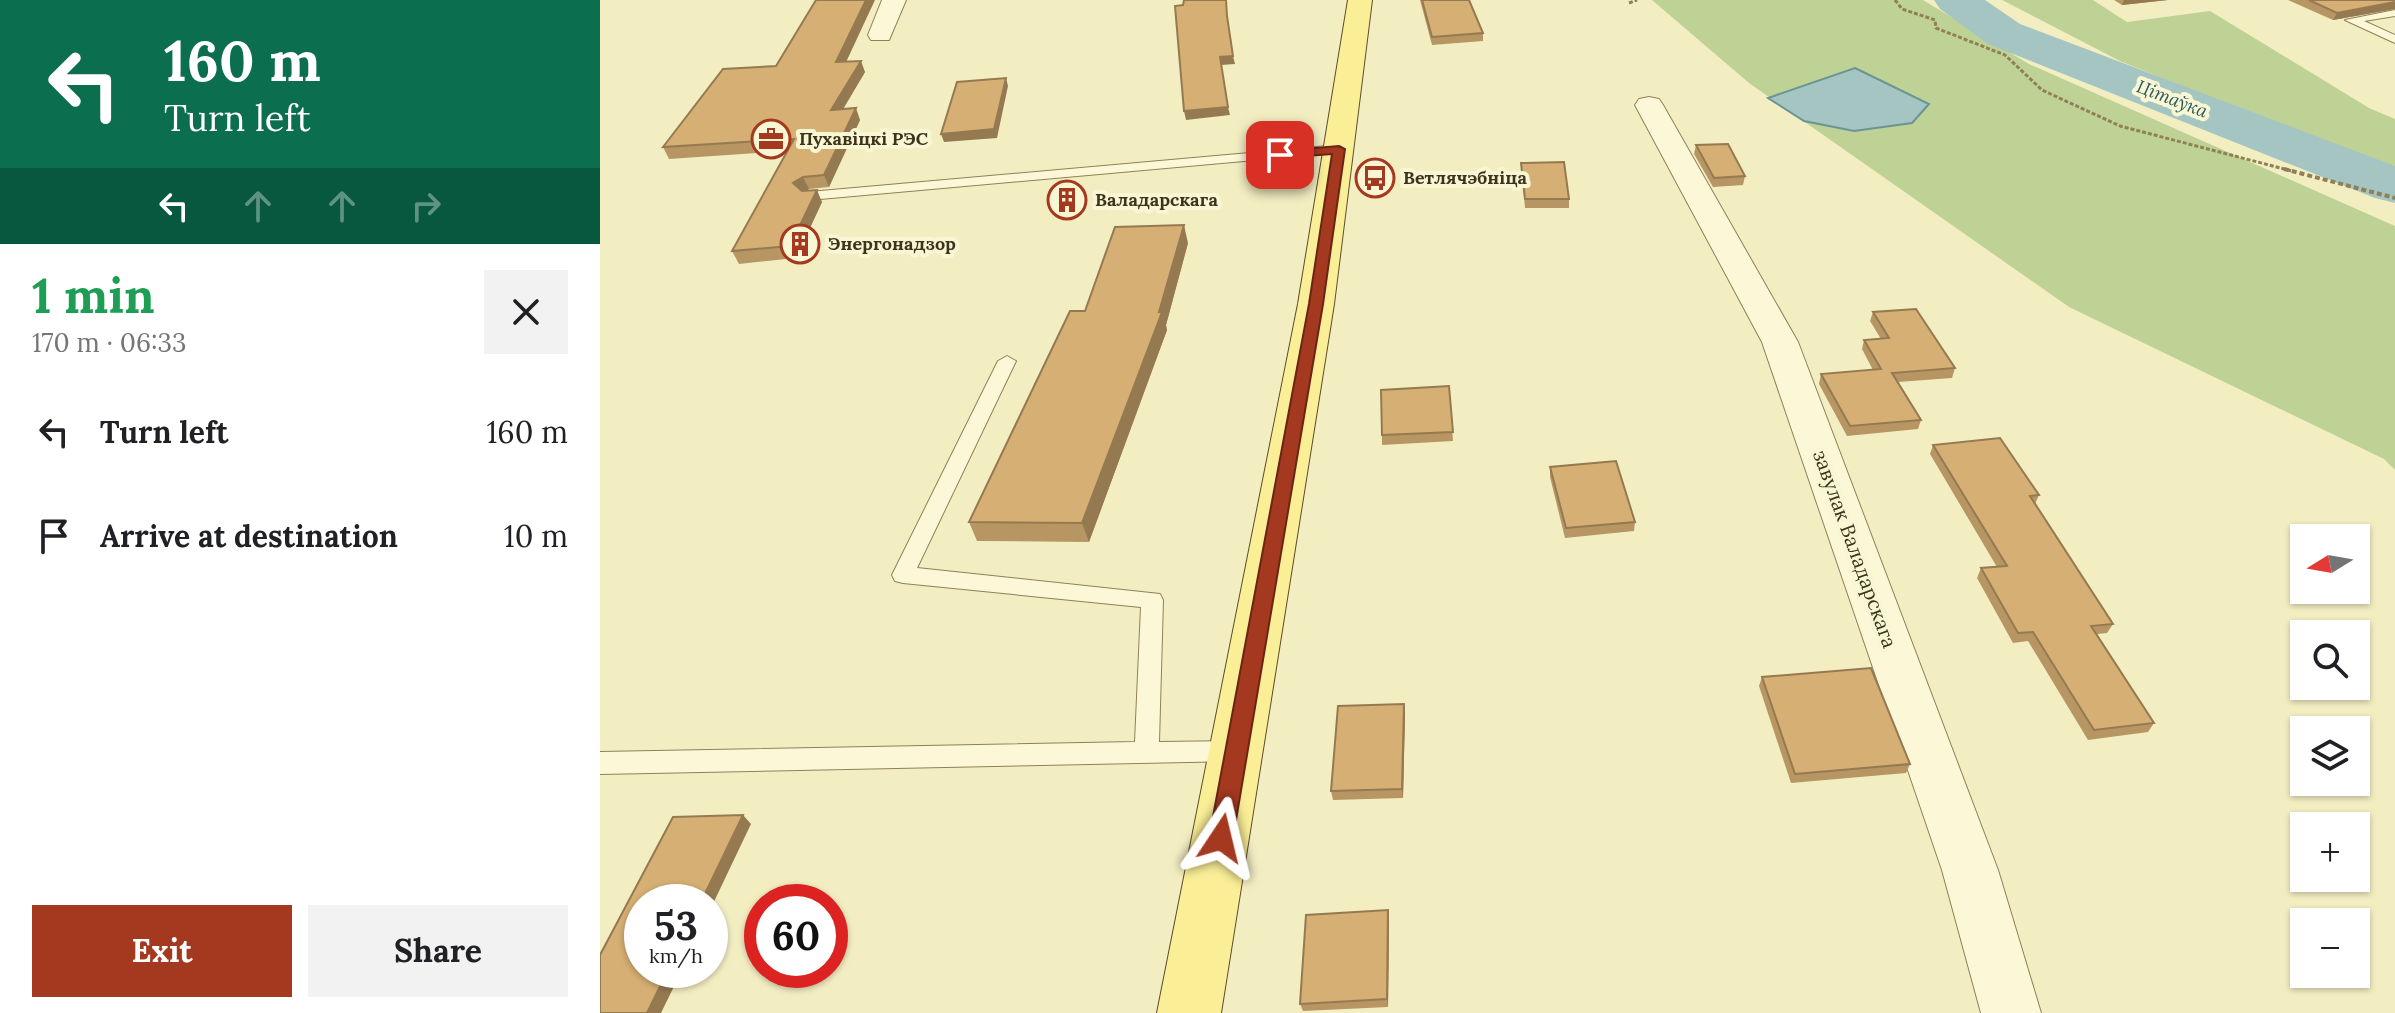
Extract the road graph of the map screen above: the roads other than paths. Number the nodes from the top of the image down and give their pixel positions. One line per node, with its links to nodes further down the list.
1 (894, 0): 4 (street)
2 (1360, 0): 7 (main road)
3 (2395, 13): 5 (lane)
4 (880, 35)
5 (2395, 39)
6 (1649, 105): 14 (street, завулак Валадарскага)
7 (1339, 149): 8 (lane); 10 (main road)
8 (809, 196)
9 (1007, 361): 11 (lane)
10 (1237, 751): 11 (lane); 13 (main road)
11 (1147, 753): 12 (lane)
12 (600, 763)
13 (1189, 1013)
14 (2011, 1013)

